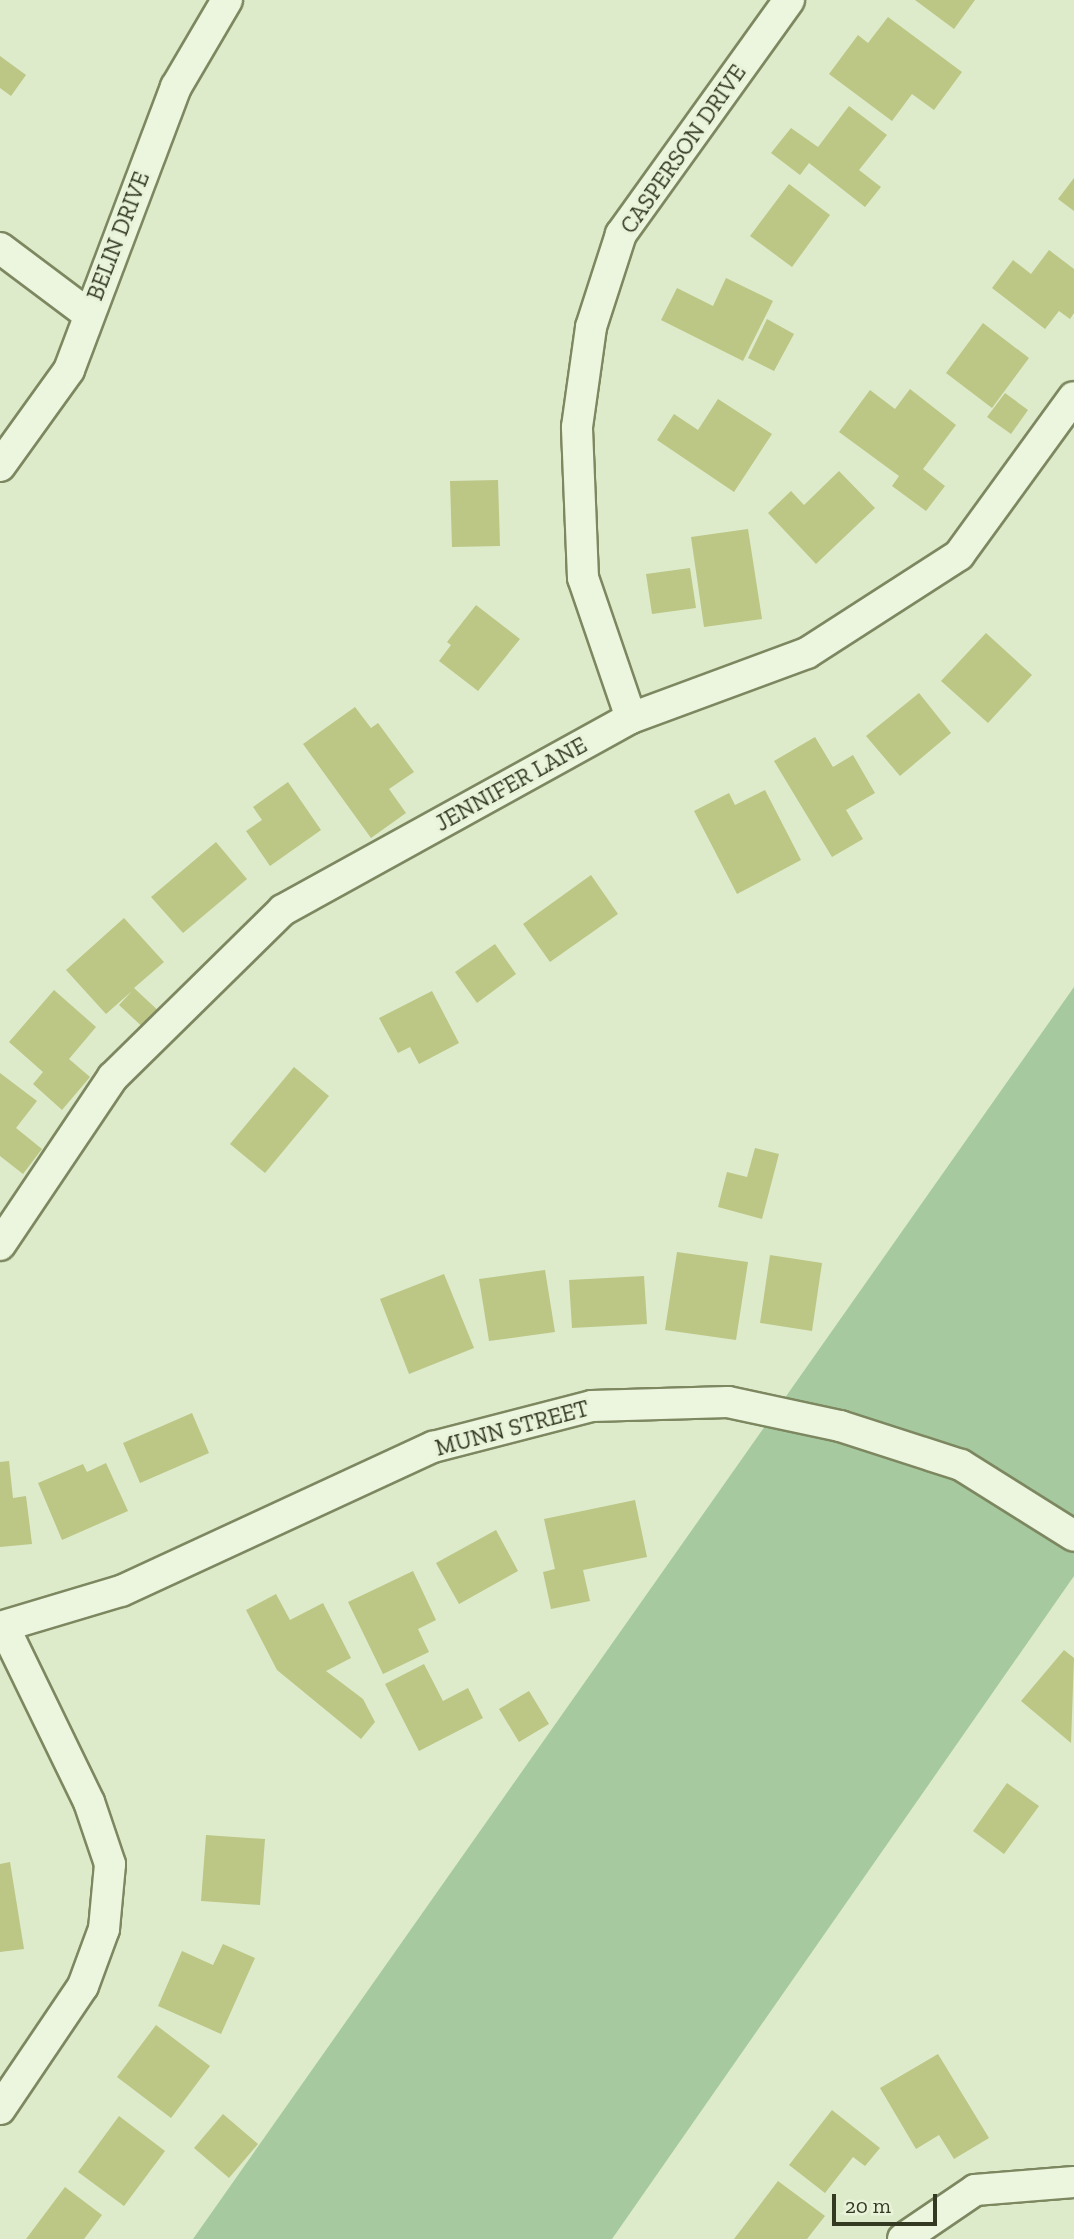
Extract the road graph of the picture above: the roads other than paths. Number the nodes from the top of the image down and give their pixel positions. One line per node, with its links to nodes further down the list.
1 (227, 0): 4 (street, BELIN DRIVE)
2 (789, 0): 7 (street, CASPERSON DRIVE)
3 (0, 248): 4 (street)
4 (88, 314): 6 (street, BELIN DRIVE)
5 (1074, 397): 7 (street, JENNIFER LANE)
6 (0, 466)
7 (631, 718): 8 (street, JENNIFER LANE)
8 (0, 1245)
9 (1074, 1536): 10 (street, MUNN STREET)
10 (2, 1627): 11 (street)
11 (0, 2109)
12 (1074, 2182): 13 (street)
13 (903, 2239)

